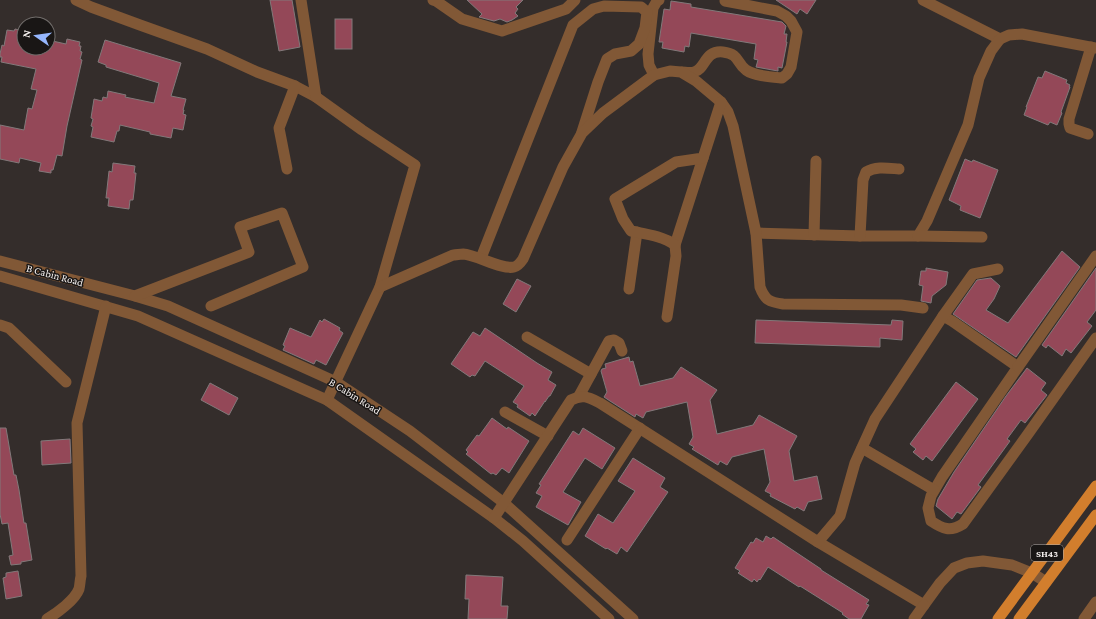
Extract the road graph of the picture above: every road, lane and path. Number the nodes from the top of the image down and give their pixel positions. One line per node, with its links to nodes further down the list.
1 (76, 0): 12 (street)
2 (301, 0): 13 (street)
3 (433, 0): 4 (street)
4 (575, 0)
5 (659, 0): 11 (street)
6 (923, 0): 8 (street)
7 (725, 1): 10 (street)
8 (1000, 39): 9 (street); 25 (street)
9 (1094, 48): 16 (street)
10 (681, 72): 11 (street); 14 (street)
11 (654, 75): 15 (street)
12 (295, 86): 13 (street); 19 (street)
13 (316, 97): 33 (street)
14 (720, 102): 17 (street); 22 (street)
15 (582, 133): 29 (street); 29 (street)
16 (1088, 134)
17 (703, 158): 21 (street); 27 (street)
18 (816, 161): 23 (street)
19 (287, 169)
20 (899, 169): 24 (street)
21 (637, 232): 27 (street); 34 (street)
22 (756, 233): 23 (street); 38 (street)
23 (814, 234): 24 (street)
24 (860, 236): 25 (street)
25 (918, 236): 26 (street)
26 (982, 237)
27 (675, 245): 40 (street)
28 (1096, 256): 45 (street)
29 (481, 258): 33 (street)
30 (0, 261): 35 (street, B Cabin Road)
31 (998, 268): 39 (street)
32 (0, 276): 36 (street)
33 (380, 287): 48 (street)
34 (629, 289)
35 (134, 296): 37 (street); 48 (street, B Cabin Road)
36 (106, 306): 50 (street); 66 (street)
37 (211, 306)
38 (923, 308)
39 (943, 316): 45 (street); 54 (street)
40 (668, 317)
41 (0, 325): 47 (street)
42 (527, 337): 46 (street)
43 (1096, 338): 56 (street)
44 (622, 351): 46 (street)
45 (1018, 367): 56 (street)
46 (591, 374): 49 (street)
47 (66, 382)
48 (336, 382): 50 (street); 57 (street, B Cabin Road)
49 (579, 396): 52 (street); 53 (street)
50 (327, 400): 59 (street)
51 (505, 412): 53 (street)
52 (640, 428): 60 (street); 61 (street)
53 (548, 436): 57 (street)
54 (862, 448): 56 (street); 61 (street)
55 (1096, 486): 62 (main road, SH43)
56 (934, 490)
57 (504, 503): 59 (street); 68 (street, B Cabin Road)
58 (1096, 515): 63 (main road, SH43)
59 (494, 518): 67 (street)
60 (567, 540)
61 (818, 542): 65 (street)
62 (1032, 573): 63 (street); 65 (street); 70 (main road, SH43)
63 (1046, 582): 71 (main road, SH43)
64 (1096, 602): 72 (street)
65 (924, 605): 69 (street)
66 (47, 619)
67 (608, 619)
68 (633, 619)
69 (914, 619)
70 (998, 619)
71 (1019, 619)
72 (1084, 619)

